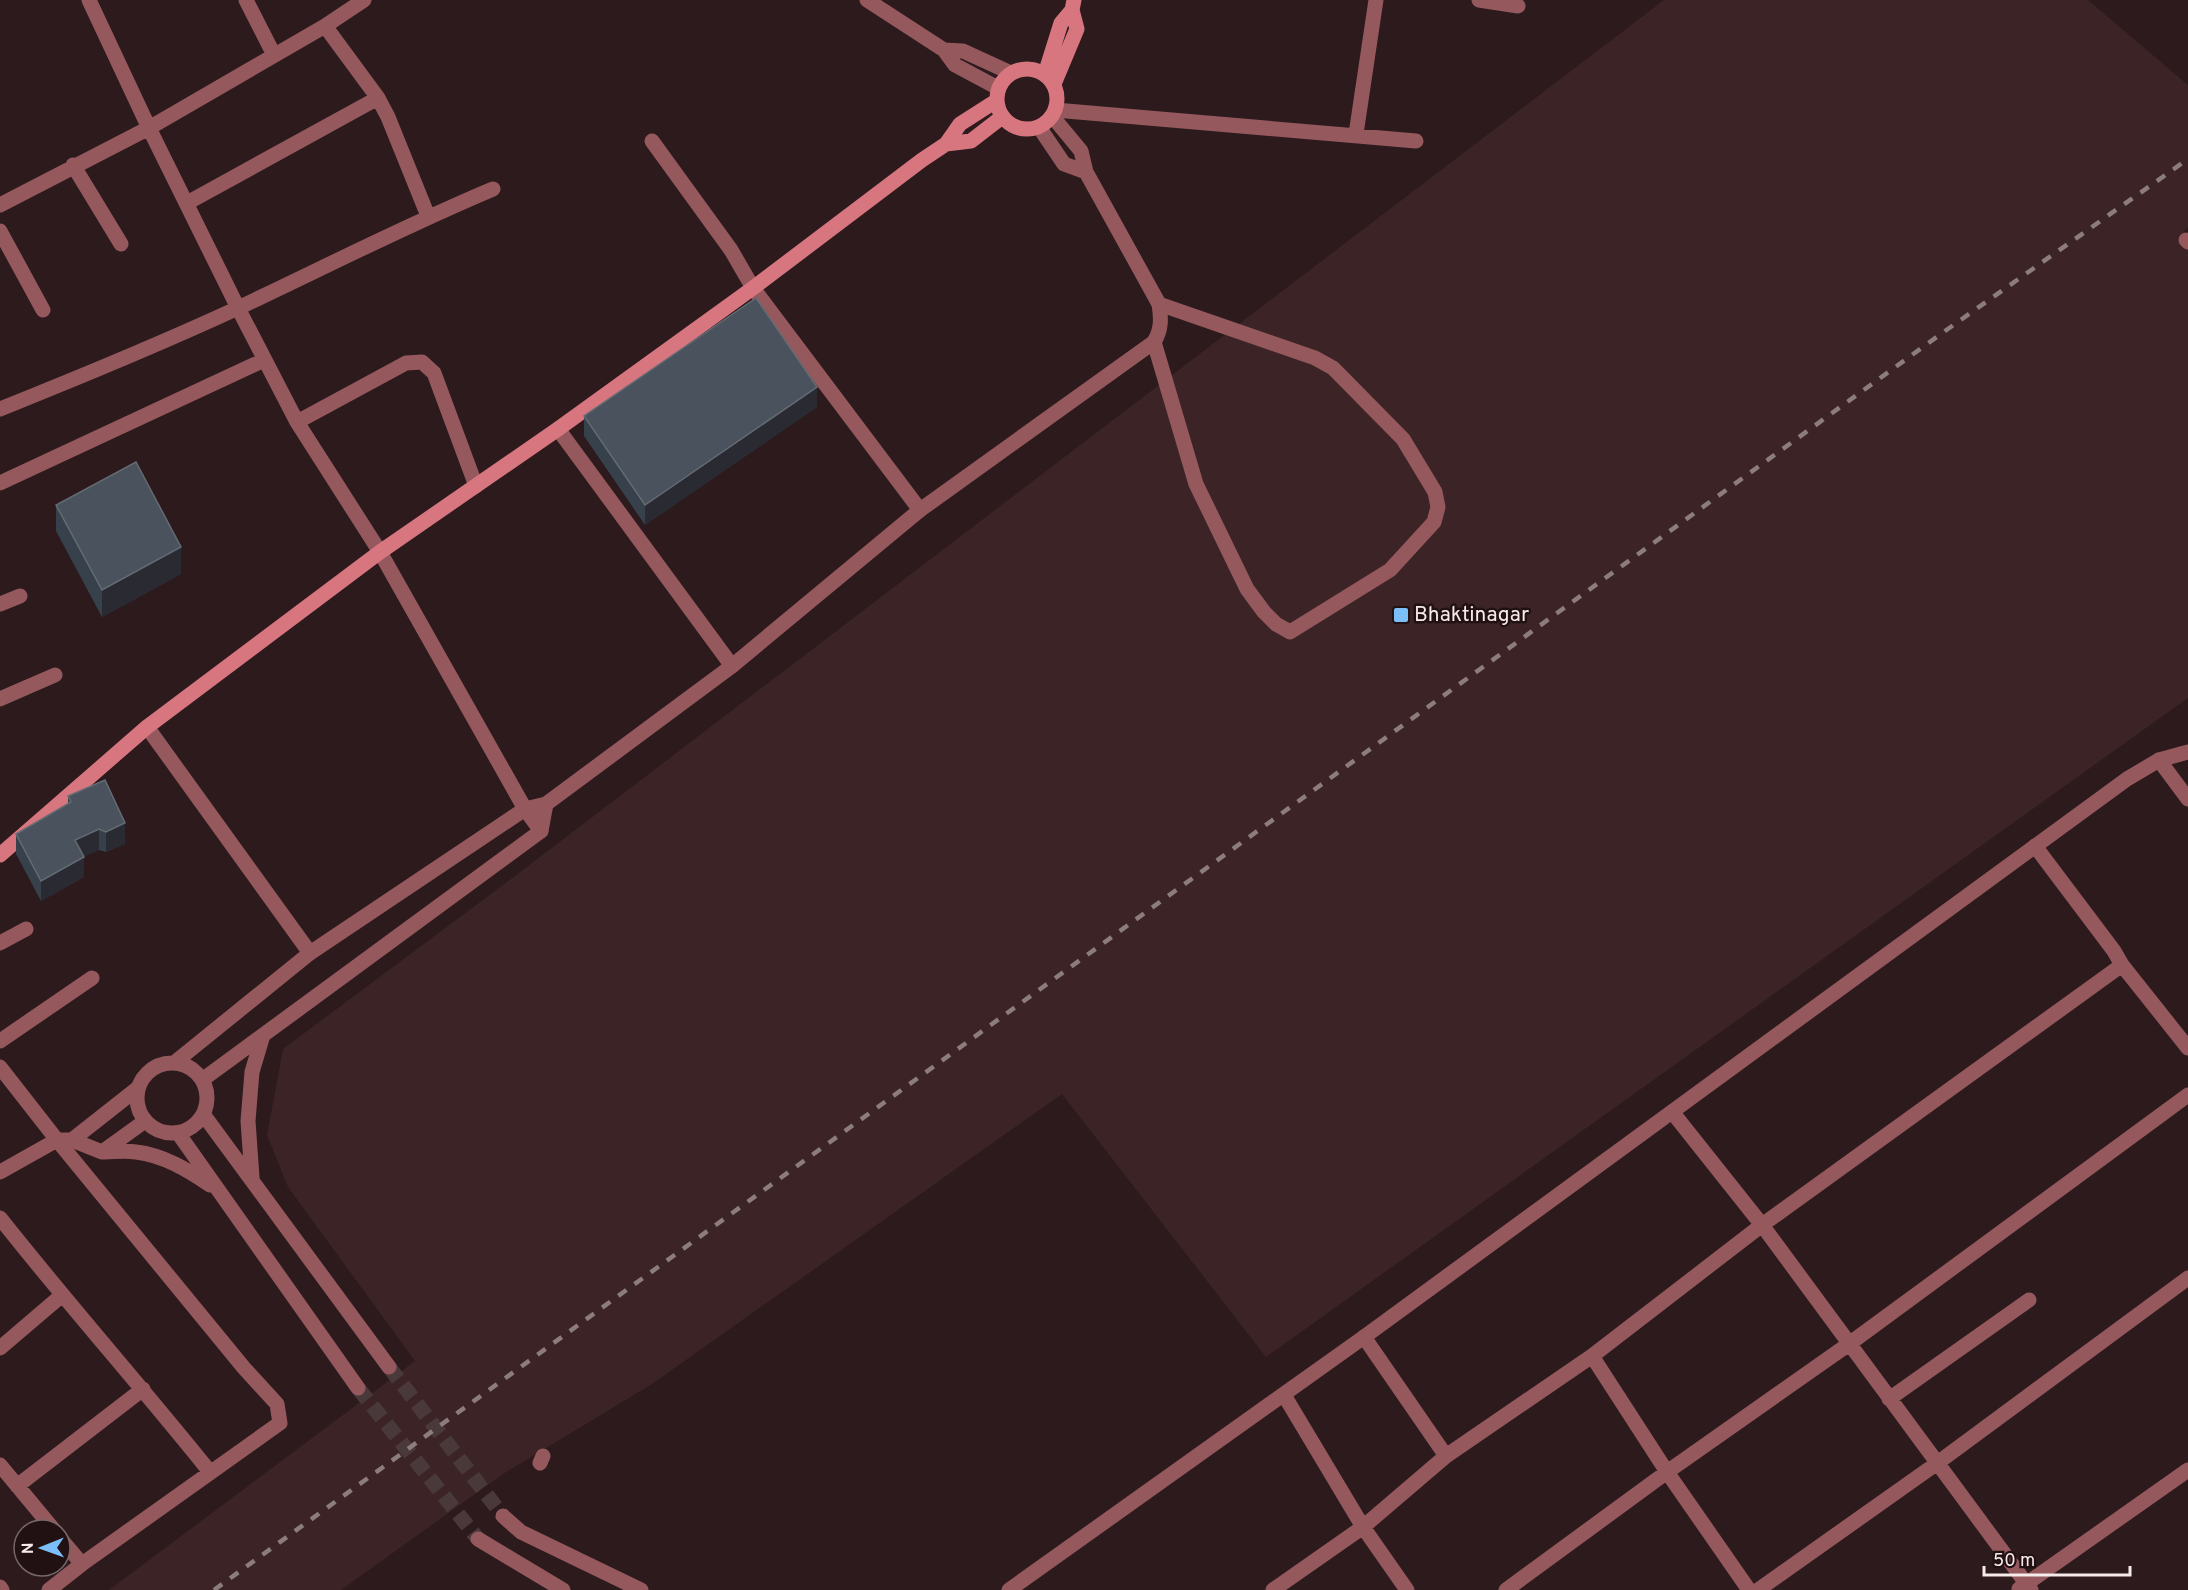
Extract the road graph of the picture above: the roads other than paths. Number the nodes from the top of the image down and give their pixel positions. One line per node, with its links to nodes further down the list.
1 (89, 0): 19 (street)
2 (246, 0): 11 (street)
3 (364, 0): 9 (street)
4 (867, 0): 10 (street)
5 (1376, 0): 20 (street)
6 (1479, 0): 8 (street)
7 (1073, 5): 13 (main road)
8 (1518, 6)
9 (325, 26): 11 (street); 15 (street)
10 (944, 50): 12 (street); 14 (street)
11 (274, 56): 19 (street)
12 (1011, 73): 13 (main road); 14 (main road)
13 (1049, 79): 16 (main road)
14 (997, 94): 17 (main road); 23 (main road)
15 (378, 98): 27 (street); 29 (street)
16 (1053, 113): 18 (main road); 20 (street); 25 (street)
17 (1002, 117): 18 (main road); 23 (main road)
18 (1039, 127): 25 (street)
19 (149, 128): 24 (street); 27 (street)
20 (1356, 134): 22 (street)
21 (652, 141): 32 (street)
22 (1416, 141)
23 (945, 144): 32 (main road)
24 (73, 165): 28 (street); 31 (street)
25 (1086, 172): 33 (street)
26 (494, 189): 29 (street)
27 (187, 204): 34 (street)
28 (0, 205)
29 (428, 216): 34 (street)
30 (0, 231): 35 (street)
31 (121, 244)
32 (753, 288): 40 (main road); 43 (street)
33 (1158, 304): 36 (street); 36 (street)
34 (238, 308): 37 (street); 38 (street)
35 (43, 310)
36 (1154, 342): 43 (street)
37 (264, 360): 39 (street); 41 (street)
38 (0, 409)
39 (297, 422): 42 (street); 44 (street)
40 (558, 429): 42 (main road); 47 (street)
41 (0, 483)
42 (476, 486): 44 (main road)
43 (920, 510): 47 (street)
44 (380, 552): 50 (main road); 55 (street)
45 (20, 596): 46 (street)
46 (0, 604)
47 (732, 666): 54 (street)
48 (55, 675): 49 (street)
49 (0, 699)
50 (147, 727): 58 (main road); 61 (street)
51 (2188, 752): 52 (street)
52 (2159, 760): 53 (street); 57 (street)
53 (2188, 799)
54 (546, 804): 55 (street); 56 (street)
55 (525, 809): 56 (street); 61 (street)
56 (541, 831): 64 (street)
57 (2035, 846): 62 (street); 72 (street)
58 (2, 850)
59 (26, 928): 60 (street)
60 (0, 943)
61 (310, 953): 67 (street)
62 (2122, 965): 66 (street); 82 (street)
63 (92, 978): 65 (street)
64 (263, 1035): 69 (street); 79 (street)
65 (0, 1041)
66 (2188, 1048)
67 (174, 1063): 69 (street); 70 (street)
68 (0, 1067): 76 (street)
69 (202, 1080): 73 (street)
70 (138, 1088): 74 (street); 76 (street)
71 (2188, 1095): 87 (street)
72 (1673, 1113): 82 (street); 86 (street)
73 (203, 1114): 75 (street); 79 (street)
74 (145, 1121): 75 (street); 77 (street)
75 (178, 1133): 80 (street)
76 (65, 1140): 77 (street); 78 (street); 99 (street)
77 (102, 1152): 80 (street)
78 (0, 1172)
79 (252, 1180): 90 (street)
80 (218, 1190): 91 (street)
81 (0, 1218): 84 (street)
82 (1762, 1225): 87 (street); 89 (street)
83 (2188, 1278): 96 (street)
84 (61, 1296): 88 (street); 92 (street)
85 (2029, 1300): 94 (street)
86 (1364, 1338): 93 (street); 95 (street)
87 (1849, 1344): 94 (street); 100 (street)
88 (0, 1348)
89 (1592, 1356): 95 (street); 100 (street)
90 (389, 1367)
91 (358, 1388)
92 (143, 1389): 99 (street); 101 (street)
93 (1284, 1395): 104 (street); 112 (street)
94 (1889, 1399): 96 (street)
95 (1446, 1456): 104 (street)
96 (1936, 1464): 108 (street); 117 (street)
97 (0, 1466): 101 (street)
98 (2188, 1470): 108 (street)
99 (210, 1472): 107 (street)
100 (1667, 1472): 115 (street); 116 (street)
101 (17, 1486): 103 (street)
102 (503, 1516): 111 (street)
103 (44, 1518)
104 (1363, 1527): 113 (street); 114 (street)
105 (478, 1539): 110 (street)
106 (72, 1553): 107 (street)
107 (81, 1564): 109 (street)
108 (2025, 1588)
109 (49, 1590)
110 (563, 1590)
111 (641, 1590)
112 (1009, 1590)
113 (1273, 1590)
114 (1407, 1590)
115 (1506, 1590)
116 (1749, 1590)
117 (1758, 1590)

